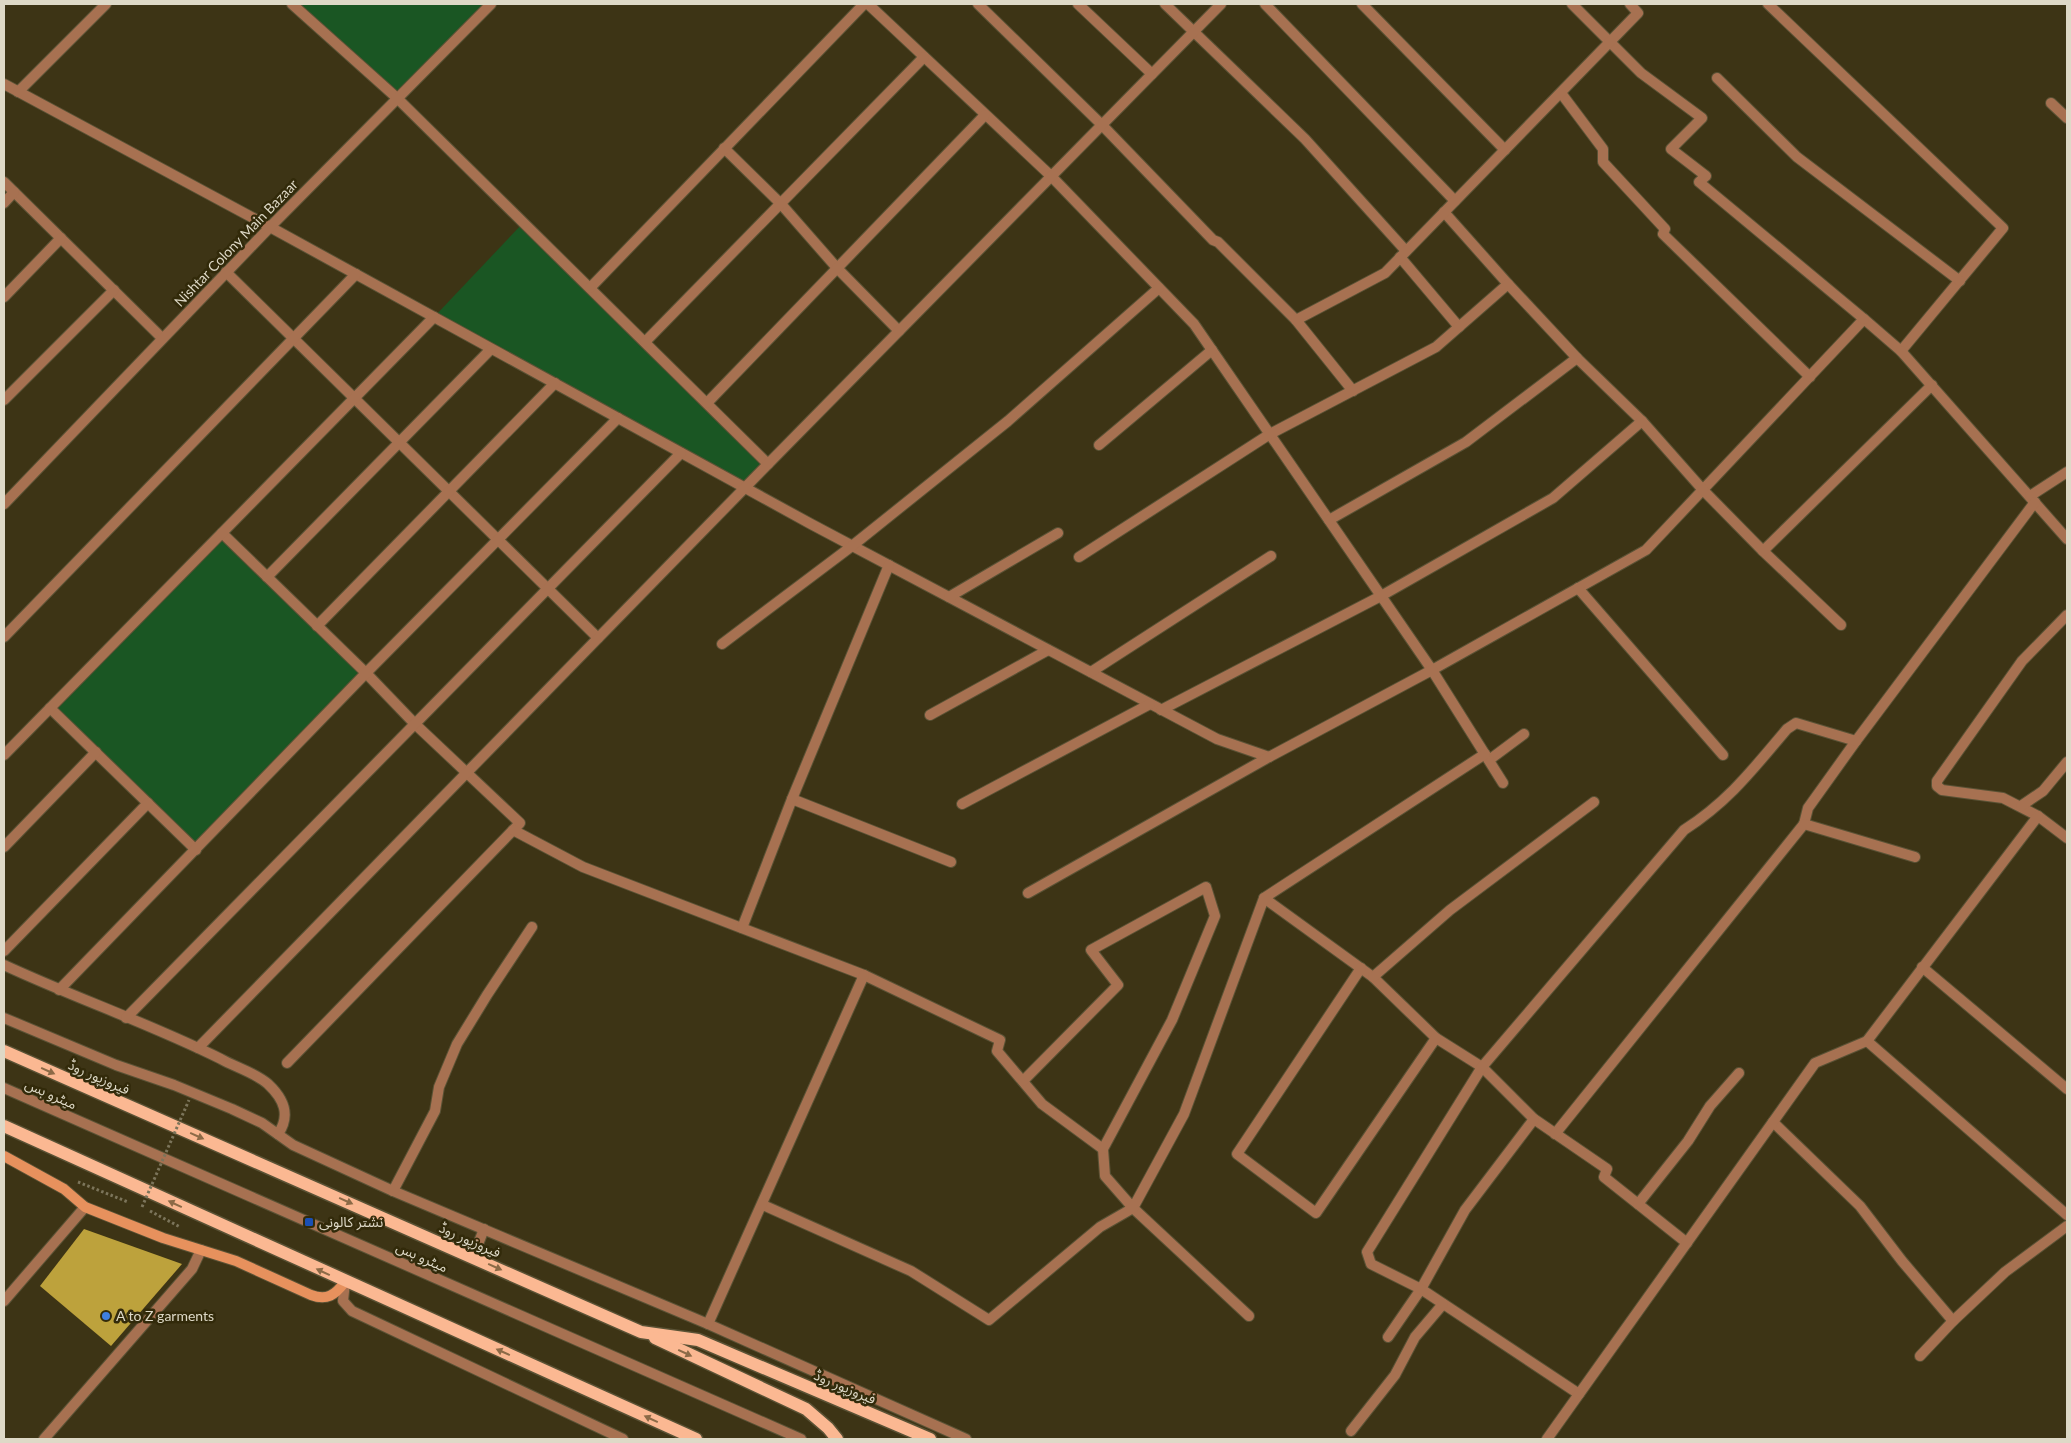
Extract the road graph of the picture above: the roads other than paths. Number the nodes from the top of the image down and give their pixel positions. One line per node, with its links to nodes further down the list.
1 (106, 4): 21 (street)
2 (292, 4): 23 (street)
3 (491, 4): 23 (street, Nishtar Colony Main Bazaar)
4 (864, 4): 28 (street)
5 (868, 4): 17 (street)
6 (978, 4): 27 (street)
7 (1078, 4): 18 (street)
8 (1165, 4): 15 (street)
9 (1221, 4): 15 (street)
10 (1265, 4): 33 (street)
11 (1362, 4): 29 (street)
12 (1572, 4): 16 (street)
13 (1630, 4): 16 (street)
14 (1768, 4): 43 (street)
15 (1194, 32): 18 (street); 39 (street)
16 (1611, 42): 22 (street); 50 (street)
17 (924, 57): 25 (street); 35 (street)
18 (1152, 74): 27 (street)
19 (1717, 78): 43 (street)
20 (4, 84): 21 (street)
21 (18, 92): 37 (street)
22 (1561, 93): 29 (street); 61 (street)
23 (397, 98): 37 (street, Nishtar Colony Main Bazaar); 45 (street)
24 (2052, 103): 26 (street)
25 (985, 115): 30 (street); 40 (street)
26 (2067, 118)
27 (1102, 124): 30 (street); 51 (street)
28 (724, 148): 35 (street); 45 (street)
29 (1505, 150): 33 (street)
30 (1051, 176): 46 (street); 53 (street)
31 (4, 182): 32 (street)
32 (14, 192): 34 (street); 38 (street)
33 (1455, 201): 36 (street)
34 (4, 203)
35 (781, 204): 40 (street); 56 (street)
36 (1444, 212): 39 (street); 44 (street)
37 (270, 227): 41 (street, Nishtar Colony Main Bazaar); 42 (street)
38 (61, 238): 47 (street); 48 (street)
39 (1403, 254): 51 (street); 52 (street)
40 (837, 268): 53 (street); 67 (street)
41 (226, 272): 54 (street, Nishtar Colony Main Bazaar); 55 (street)
42 (356, 274): 49 (street); 55 (street)
43 (1960, 281): 59 (street)
44 (1508, 284): 52 (street); 60 (street)
45 (590, 288): 56 (street)
46 (1159, 288): 58 (street); 86 (street)
47 (114, 290): 54 (street); 66 (street)
48 (4, 297)
49 (434, 317): 57 (street); 65 (street)
50 (1864, 319): 59 (street); 61 (street)
51 (1296, 320): 64 (street)
52 (1459, 327): 64 (street)
53 (899, 331): 74 (street)
54 (162, 338): 80 (street, Nishtar Colony Main Bazaar)
55 (294, 339): 65 (street); 99 (street)
56 (644, 342): 67 (street)
57 (491, 349): 62 (street); 71 (street)
58 (1212, 350): 70 (street); 72 (street)
59 (1902, 351): 63 (street)
60 (1577, 358): 69 (street); 81 (street)
61 (1810, 377): 78 (street)
62 (555, 383): 68 (street); 77 (street)
63 (1932, 385): 79 (street); 87 (street)
64 (1352, 391): 70 (street)
65 (354, 397): 71 (street); 82 (street)
66 (4, 400)
67 (707, 403): 74 (street)
68 (618, 418): 73 (street); 85 (street)
69 (1642, 420): 78 (street); 94 (street)
70 (1270, 434): 81 (street); 89 (street)
71 (399, 442): 77 (street); 91 (street)
72 (1099, 445)
73 (681, 453): 76 (street); 93 (street)
74 (768, 464): 76 (street)
75 (2067, 472): 79 (street)
76 (745, 488): 86 (street); 100 (street)
77 (450, 490): 85 (street); 98 (street)
78 (1703, 490): 87 (street); 92 (street)
79 (2033, 499): 84 (street); 112 (street)
80 (4, 504)
81 (1329, 520): 94 (street)
82 (222, 533): 91 (street); 107 (street)
83 (1058, 533): 95 (street)
84 (2067, 539)
85 (498, 541): 93 (street); 105 (street)
86 (852, 546): 90 (street); 101 (street)
87 (1763, 550): 97 (street)
88 (1271, 556): 104 (street)
89 (1079, 557)
90 (889, 565): 95 (street); 121 (street)
91 (267, 577): 98 (street)
92 (1578, 588): 103 (street); 114 (street)
93 (548, 589): 100 (street); 110 (street)
94 (1381, 596): 103 (street); 108 (street)
95 (948, 597): 102 (street)
96 (2067, 615): 125 (street)
97 (1841, 625)
98 (317, 626): 105 (street)
99 (4, 637)
100 (598, 638): 119 (street)
101 (722, 644)
102 (1048, 650): 104 (street); 109 (street)
103 (1432, 670): 116 (street); 117 (street)
104 (1091, 672): 106 (street)
105 (366, 673): 110 (street); 131 (street)
106 (1150, 704): 108 (street); 124 (street)
107 (50, 708): 113 (street); 115 (street)
108 (1161, 710): 116 (street)
109 (930, 715)
110 (416, 724): 119 (street); 146 (street)
111 (1524, 734): 117 (street)
112 (1856, 741): 127 (street); 152 (street)
113 (96, 752): 123 (street); 130 (street)
114 (1723, 754)
115 (4, 755)
116 (1269, 757): 134 (street)
117 (1487, 757): 120 (street); 135 (street)
118 (2067, 762): 125 (street)
119 (467, 774): 128 (street); 149 (street)
120 (1503, 783)
121 (792, 799): 133 (street); 137 (street)
122 (1594, 802): 143 (street)
123 (148, 803): 131 (street); 138 (street)
124 (962, 804)
125 (2021, 806): 126 (street)
126 (2038, 816): 129 (street); 140 (street)
127 (1804, 824): 132 (street); 161 (street)
128 (513, 830): 137 (street); 151 (street)
129 (2067, 838)
130 (4, 847)
131 (196, 850): 144 (street)
132 (1915, 857)
133 (952, 862)
134 (1028, 893)
135 (1264, 898): 141 (street); 168 (street)
136 (532, 927): 164 (street)
137 (742, 928): 142 (street)
138 (4, 951)
139 (4, 965): 144 (street)
140 (1922, 967): 148 (street); 156 (street)
141 (1361, 968): 143 (street); 147 (street)
142 (864, 975): 154 (street); 166 (street)
143 (1373, 977): 147 (street)
144 (59, 990): 146 (street)
145 (4, 1018): 160 (street)
146 (126, 1018): 149 (street)
147 (1436, 1038): 152 (street)
148 (1867, 1041): 158 (street); 169 (street)
149 (198, 1048): 160 (street)
150 (4, 1051): 174 (main road, فیروزپور روڈ, one-way to 174)
151 (287, 1063)
152 (1482, 1067): 157 (street); 176 (street)
153 (1739, 1073): 165 (street)
154 (1023, 1081): 162 (street); 162 (street)
155 (4, 1088): 190 (street, میٹرو بس)
156 (2067, 1089)
157 (1534, 1119): 161 (street); 176 (street)
158 (1773, 1122): 172 (street); 180 (street)
159 (4, 1126): 175 (main road, one-way to 159)
160 (278, 1134): 164 (street)
161 (1556, 1134): 165 (street)
162 (1103, 1149): 168 (street)
163 (4, 1156): 167 (street)
164 (393, 1191): 171 (street)
165 (1638, 1204): 172 (street)
166 (763, 1205): 168 (street); 181 (street)
167 (85, 1206): 173 (street); 177 (street)
168 (1133, 1208): 179 (street)
169 (2067, 1215)
170 (2067, 1226): 180 (street)
171 (484, 1230): 174 (street); 181 (street)
172 (1687, 1243): 185 (street)
173 (201, 1250): 175 (street); 187 (street)
174 (473, 1257): 182 (main road, فیروزپور روڈ, one-way to 182)
175 (345, 1282): 188 (street); 189 (main road, one-way to 175)
176 (1421, 1289): 178 (street); 183 (street)
177 (4, 1301)
178 (1443, 1304): 185 (street); 186 (street)
179 (1249, 1316)
180 (1953, 1321): 184 (street)
181 (708, 1324): 193 (street)
182 (641, 1332): 191 (main road, one-way to 191); 192 (main road, فیروزپور روڈ)
183 (1388, 1337)
184 (1920, 1356)
185 (1579, 1394): 194 (street)
186 (1351, 1431)
187 (44, 1439)
188 (623, 1439)
189 (696, 1439)
190 (801, 1439)
191 (837, 1439)
192 (930, 1439)
193 (966, 1439)
194 (1547, 1439)

